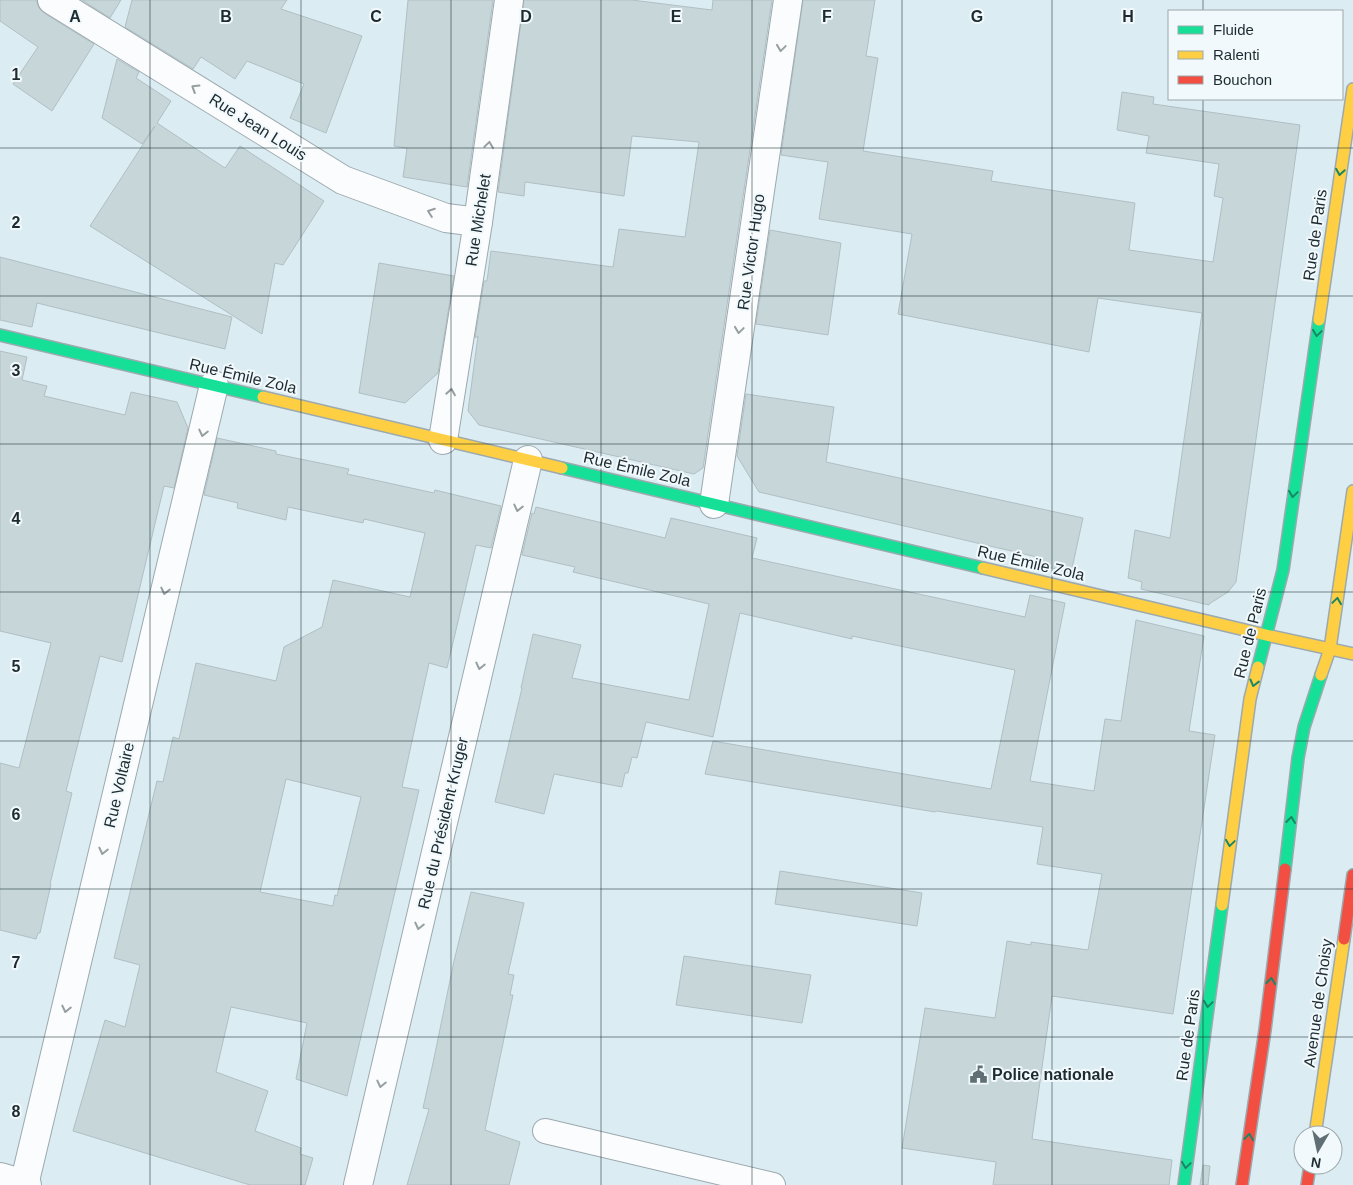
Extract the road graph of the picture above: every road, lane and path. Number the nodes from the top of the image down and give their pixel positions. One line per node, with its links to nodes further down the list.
1 (52, 0): 5 (street, Rue Jean Louis, one-way to 1)
2 (509, 0): 5 (street, Rue Michelet, one-way to 2)
3 (788, 0): 11 (street, Rue Victor Hugo, one-way to 11)
4 (1353, 90): 12 (main road, Rue de Paris, one-way to 12)
5 (478, 222): 8 (street, Rue Michelet, one-way to 5)
6 (0, 336): 7 (main road, Rue Émile Zola)
7 (214, 386): 8 (main road, Rue Émile Zola); 19 (street, Rue Voltaire, one-way to 19)
8 (443, 440): 9 (main road, Rue Émile Zola)
9 (528, 460): 11 (main road, Rue Émile Zola); 20 (street, Rue du Président Kruger, one-way to 20)
10 (1353, 491): 13 (main road, one-way to 10)
11 (714, 504): 12 (main road, Rue Émile Zola)
12 (1266, 635): 13 (main road); 22 (main road, Rue de Paris, one-way to 22)
13 (1330, 649): 14 (main road); 23 (main road, one-way to 13)
14 (1353, 654)
15 (1353, 875): 16 (main road, Avenue de Choisy)
16 (1316, 1125)
17 (545, 1131): 21 (lane)
18 (0, 1177): 19 (street)
19 (25, 1185)
20 (358, 1185)
21 (773, 1185)
22 (1184, 1185)
23 (1242, 1185)

